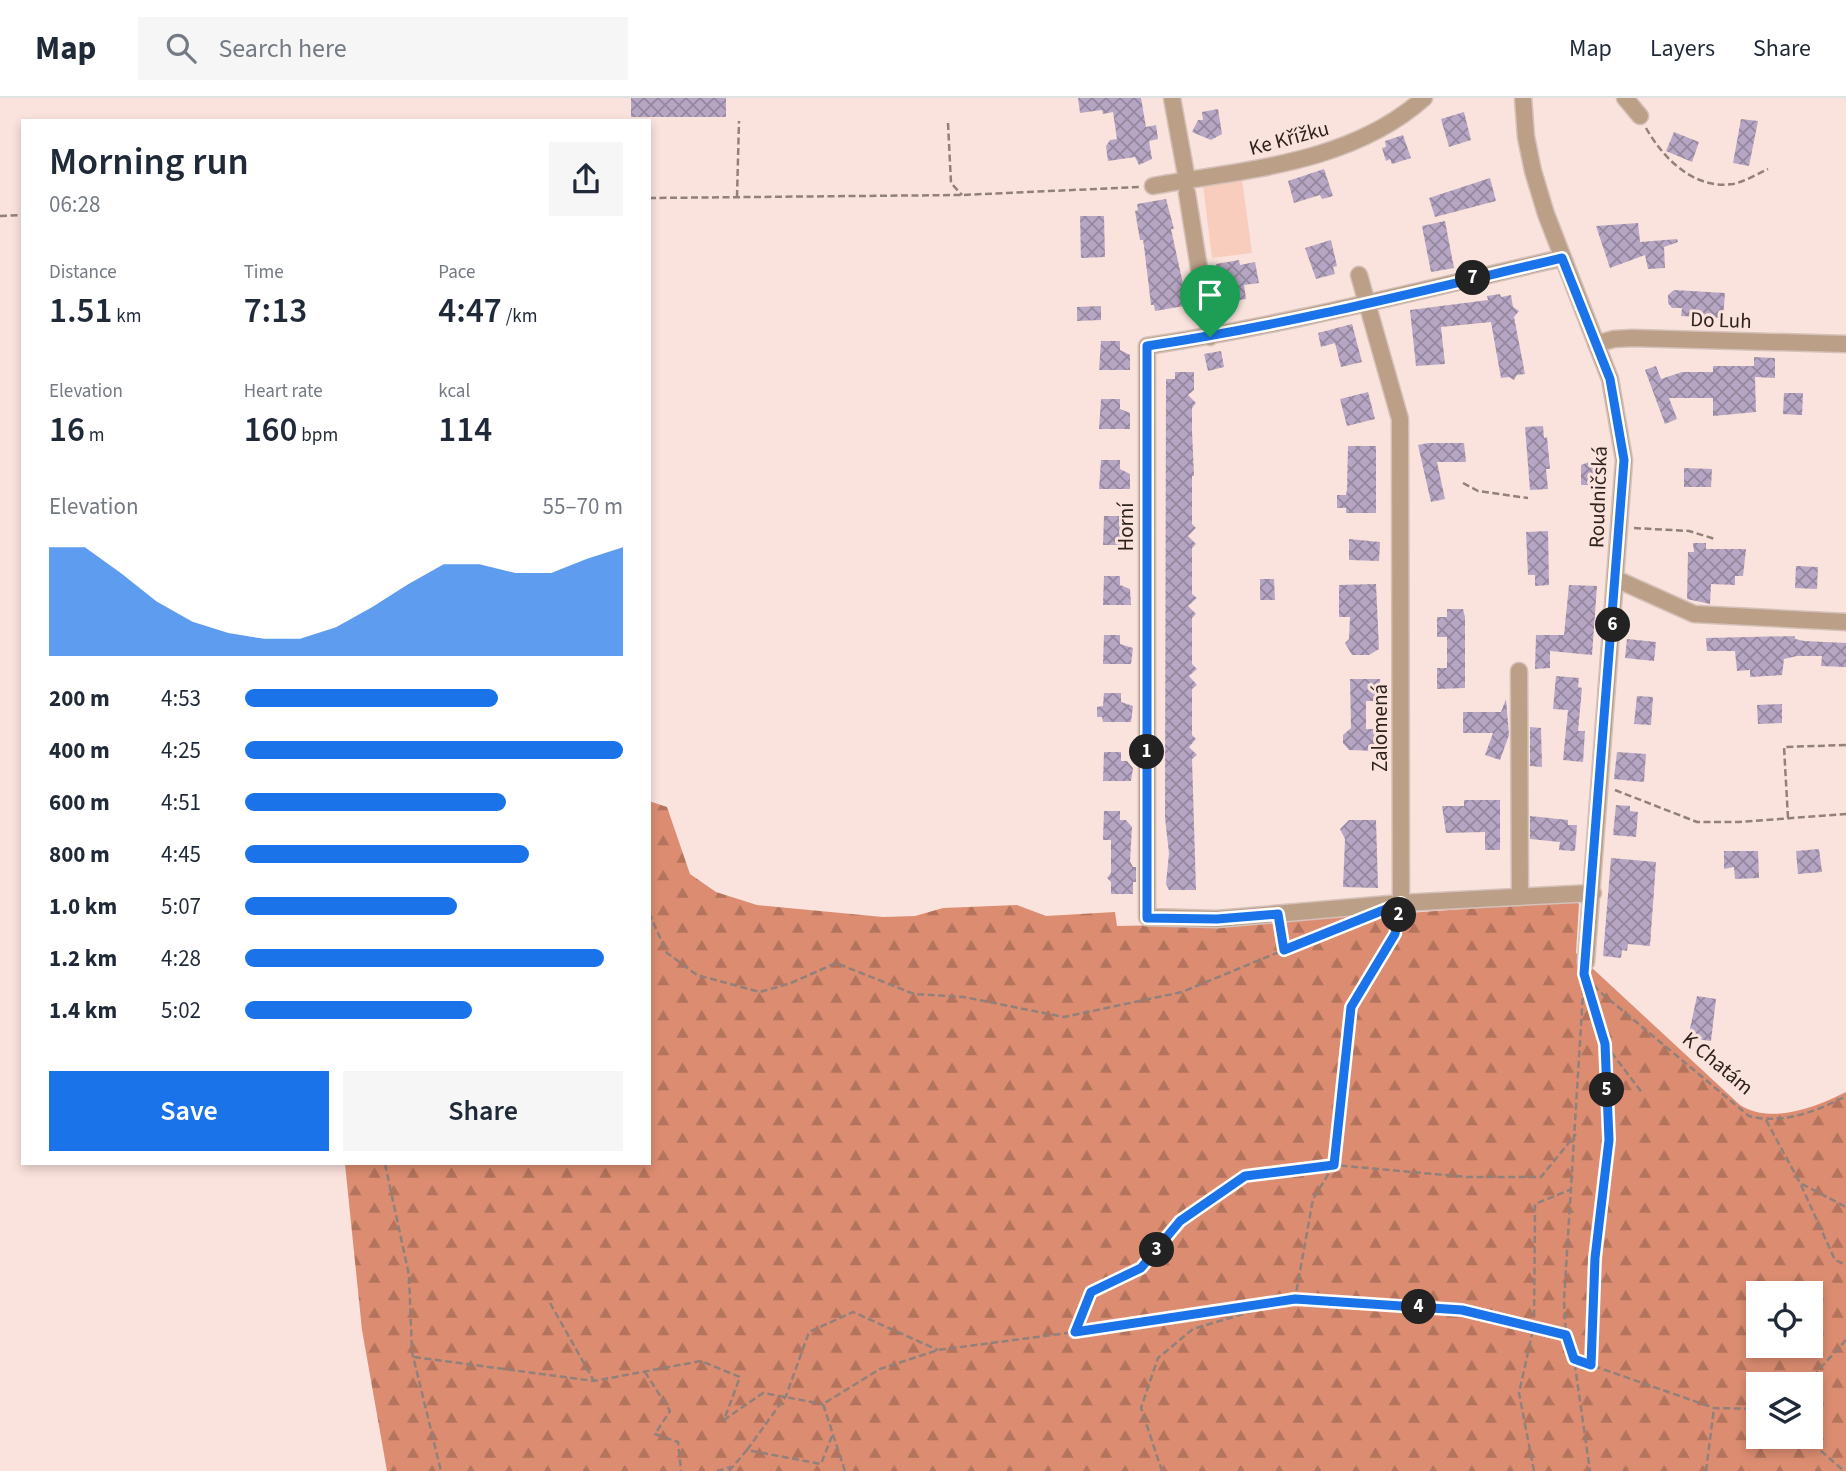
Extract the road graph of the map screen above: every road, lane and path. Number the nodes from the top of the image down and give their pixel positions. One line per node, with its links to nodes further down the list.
1 (1172, 98): 10 (street)
2 (1424, 98): 10 (street, Ke Křížku)
3 (1523, 98): 16 (street, Roudničská)
4 (1625, 98): 5 (street)
5 (1640, 116): 8 (path)
6 (739, 121): 12 (path)
7 (948, 123): 11 (path)
8 (1768, 169)
9 (1153, 186): 10 (street, Ke Křížku); 11 (path)
10 (1187, 186): 19 (street)
11 (962, 195): 12 (path)
12 (737, 197): 13 (path)
13 (651, 198)
14 (21, 215): 15 (path)
15 (0, 216)
16 (1562, 258): 18 (street); 20 (street, Roudničská)
17 (1359, 275): 18 (street, Zalomená)
18 (1367, 304): 19 (street); 35 (street, Zalomená)
19 (1210, 337): 36 (street, Horní)
20 (1596, 344): 21 (street, Do Luh); 24 (street, Roudničská)
21 (1846, 344)
22 (1463, 483): 23 (path)
23 (1528, 498)
24 (1620, 528): 25 (path); 26 (street, Roudničská)
25 (1716, 539)
26 (1616, 579): 27 (street); 30 (street, Roudničská)
27 (1846, 622)
28 (1519, 671): 34 (street)
29 (1846, 745): 32 (path)
30 (1601, 787): 32 (path); 33 (street, Roudničská)
31 (1846, 814): 32 (path)
32 (1788, 819)
33 (1593, 892): 34 (street); 40 (street, Roudničská)
34 (1520, 897): 35 (street)
35 (1401, 903): 36 (street); 47 (path)
36 (1278, 914): 39 (path)
37 (651, 917): 39 (path)
38 (1349, 924): 39 (path)
39 (1284, 950)
40 (1585, 968): 41 (path); 44 (path, K Chatám); 45 (path)
41 (1605, 1044): 42 (path); 61 (path)
42 (1643, 1094)
43 (1846, 1096): 44 (path, K Chatám)
44 (1766, 1120): 48 (path)
45 (1576, 1134): 47 (path); 49 (path)
46 (386, 1165): 59 (path)
47 (1334, 1165): 52 (path); 55 (path)
48 (1800, 1183): 50 (path); 51 (path)
49 (1572, 1189): 54 (path); 56 (path)
50 (1846, 1207)
51 (1846, 1265)
52 (1295, 1299): 54 (path); 55 (path); 78 (path)
53 (550, 1303): 64 (path)
54 (1534, 1326): 56 (path); 79 (path)
55 (1075, 1332): 58 (path)
56 (1566, 1335): 60 (path)
57 (1846, 1339): 63 (path)
58 (938, 1350): 65 (path); 66 (path)
59 (414, 1357): 64 (path); 73 (path)
60 (1574, 1359): 61 (path); 80 (path)
61 (1591, 1365): 67 (path)
62 (645, 1372): 64 (path); 65 (path); 74 (path)
63 (1817, 1372)
64 (594, 1381)
65 (786, 1396): 66 (path); 71 (path)
66 (822, 1404): 69 (path)
67 (1713, 1408): 68 (path); 81 (path)
68 (1746, 1409)
69 (832, 1435): 71 (path); 77 (path)
70 (1819, 1449): 82 (path)
71 (747, 1450): 72 (path)
72 (732, 1467): 75 (path); 76 (path)
73 (441, 1471)
74 (681, 1471)
75 (717, 1471)
76 (729, 1471)
77 (845, 1471)
78 (1162, 1471)
79 (1534, 1471)
80 (1590, 1471)
81 (1706, 1471)
82 (1844, 1471)

